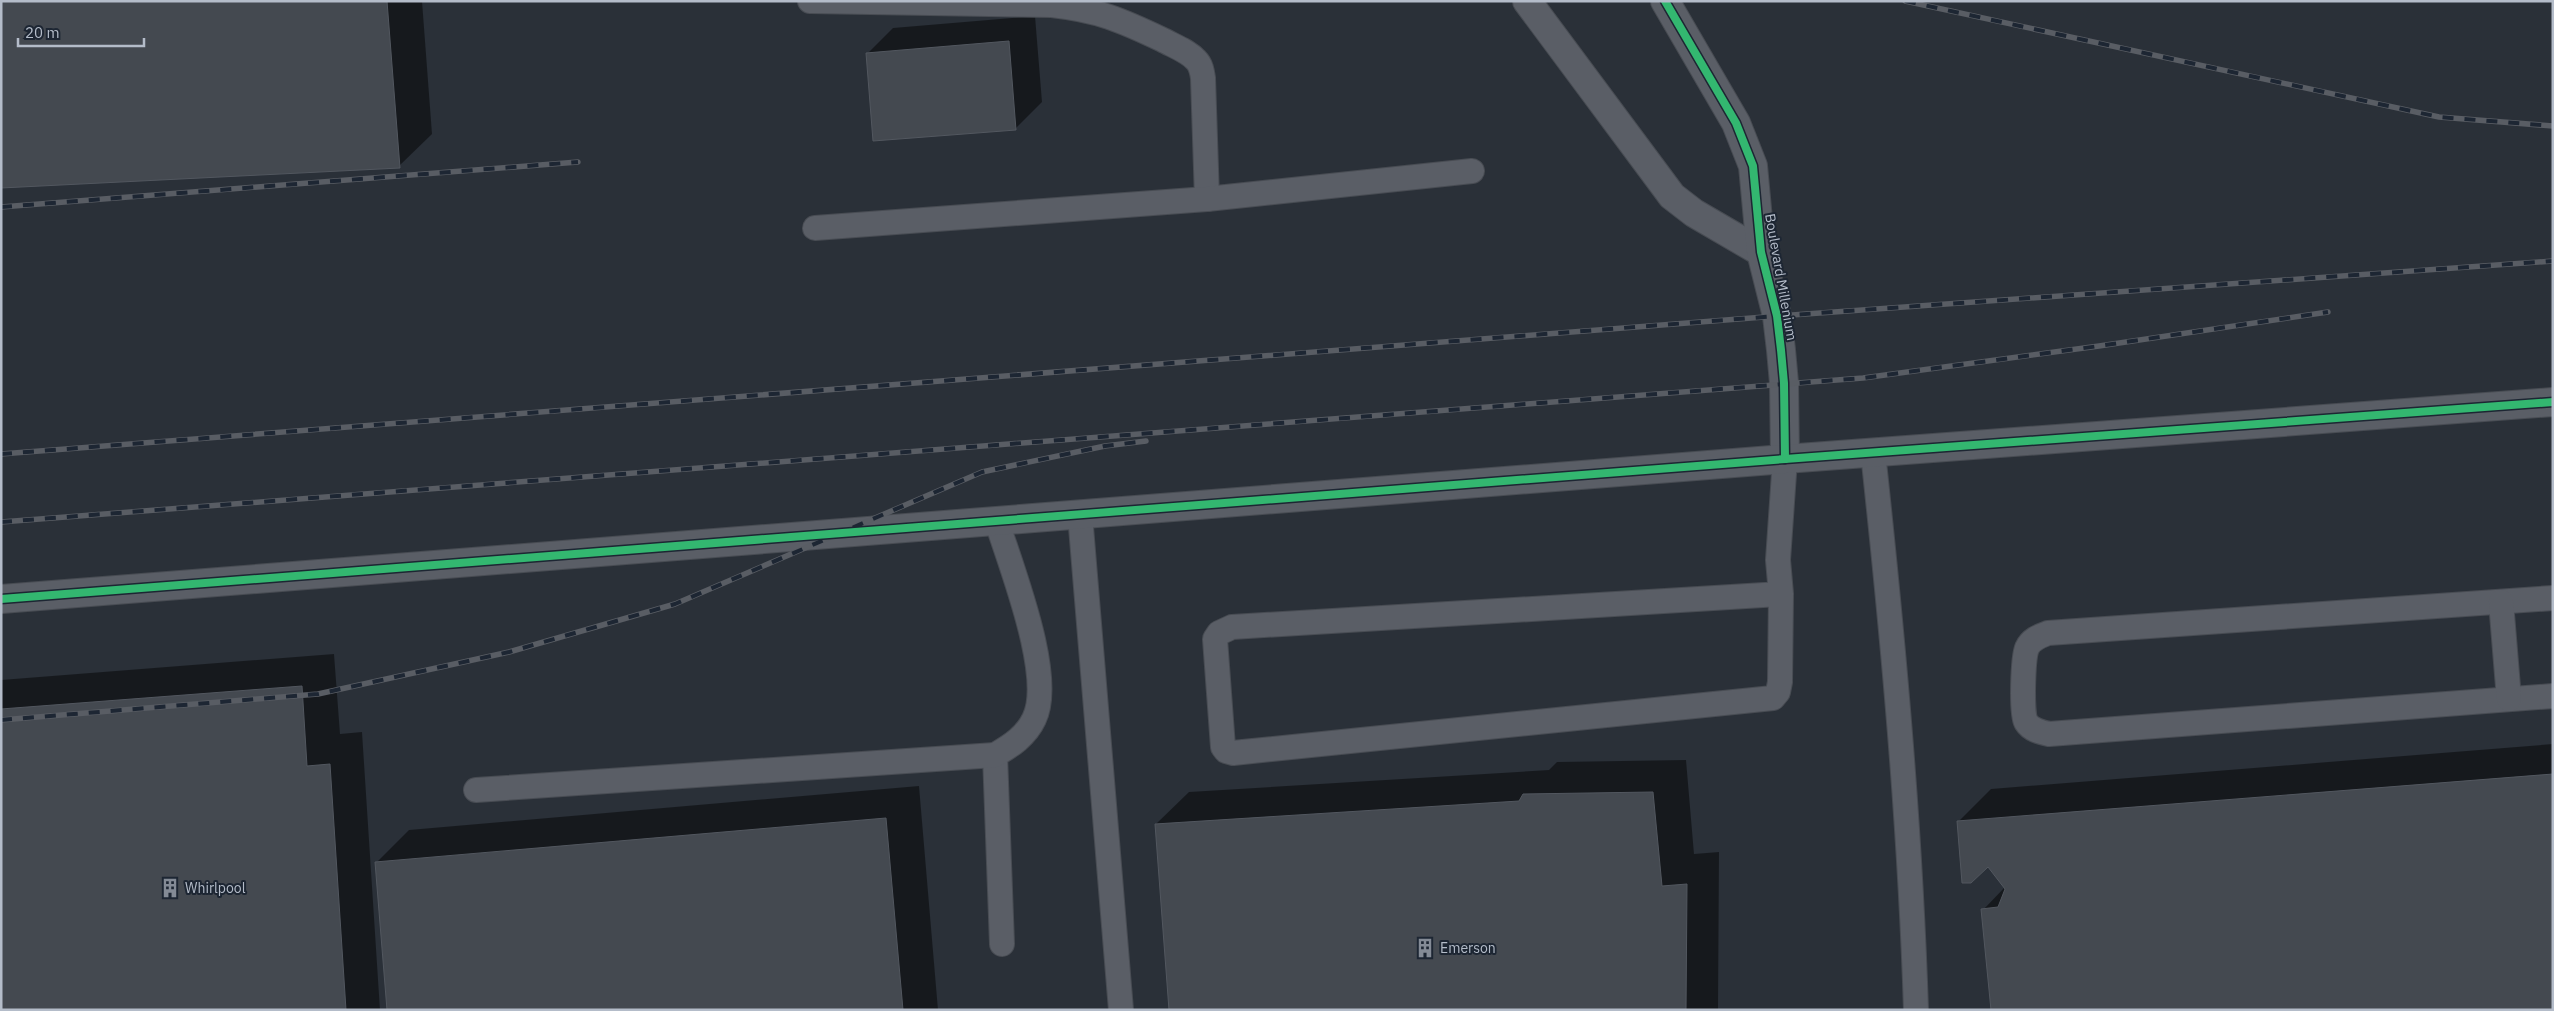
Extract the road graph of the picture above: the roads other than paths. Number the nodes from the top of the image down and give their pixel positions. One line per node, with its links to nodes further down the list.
1 (810, 1): 5 (lane)
2 (1527, 1): 7 (street, Boulevard Millenium)
3 (1665, 1): 7 (street, Boulevard Millenium)
4 (1472, 171): 5 (lane)
5 (1207, 199): 6 (lane)
6 (815, 228)
7 (1761, 252): 10 (street, Boulevard Millenium)
8 (2553, 402): 9 (street)
9 (1873, 453): 10 (street); 23 (lane)
10 (1785, 459): 11 (street); 13 (lane)
11 (1080, 515): 12 (street); 22 (lane)
12 (997, 522): 15 (street); 19 (lane)
13 (1782, 594): 13 (lane)
14 (2553, 598): 16 (lane)
15 (1, 599)
16 (2501, 602): 18 (lane); 18 (lane)
17 (2553, 696): 18 (lane)
18 (2509, 699)
19 (995, 754): 20 (lane); 21 (lane)
20 (476, 790)
21 (1002, 944)
22 (1121, 1010)
23 (1916, 1010)

